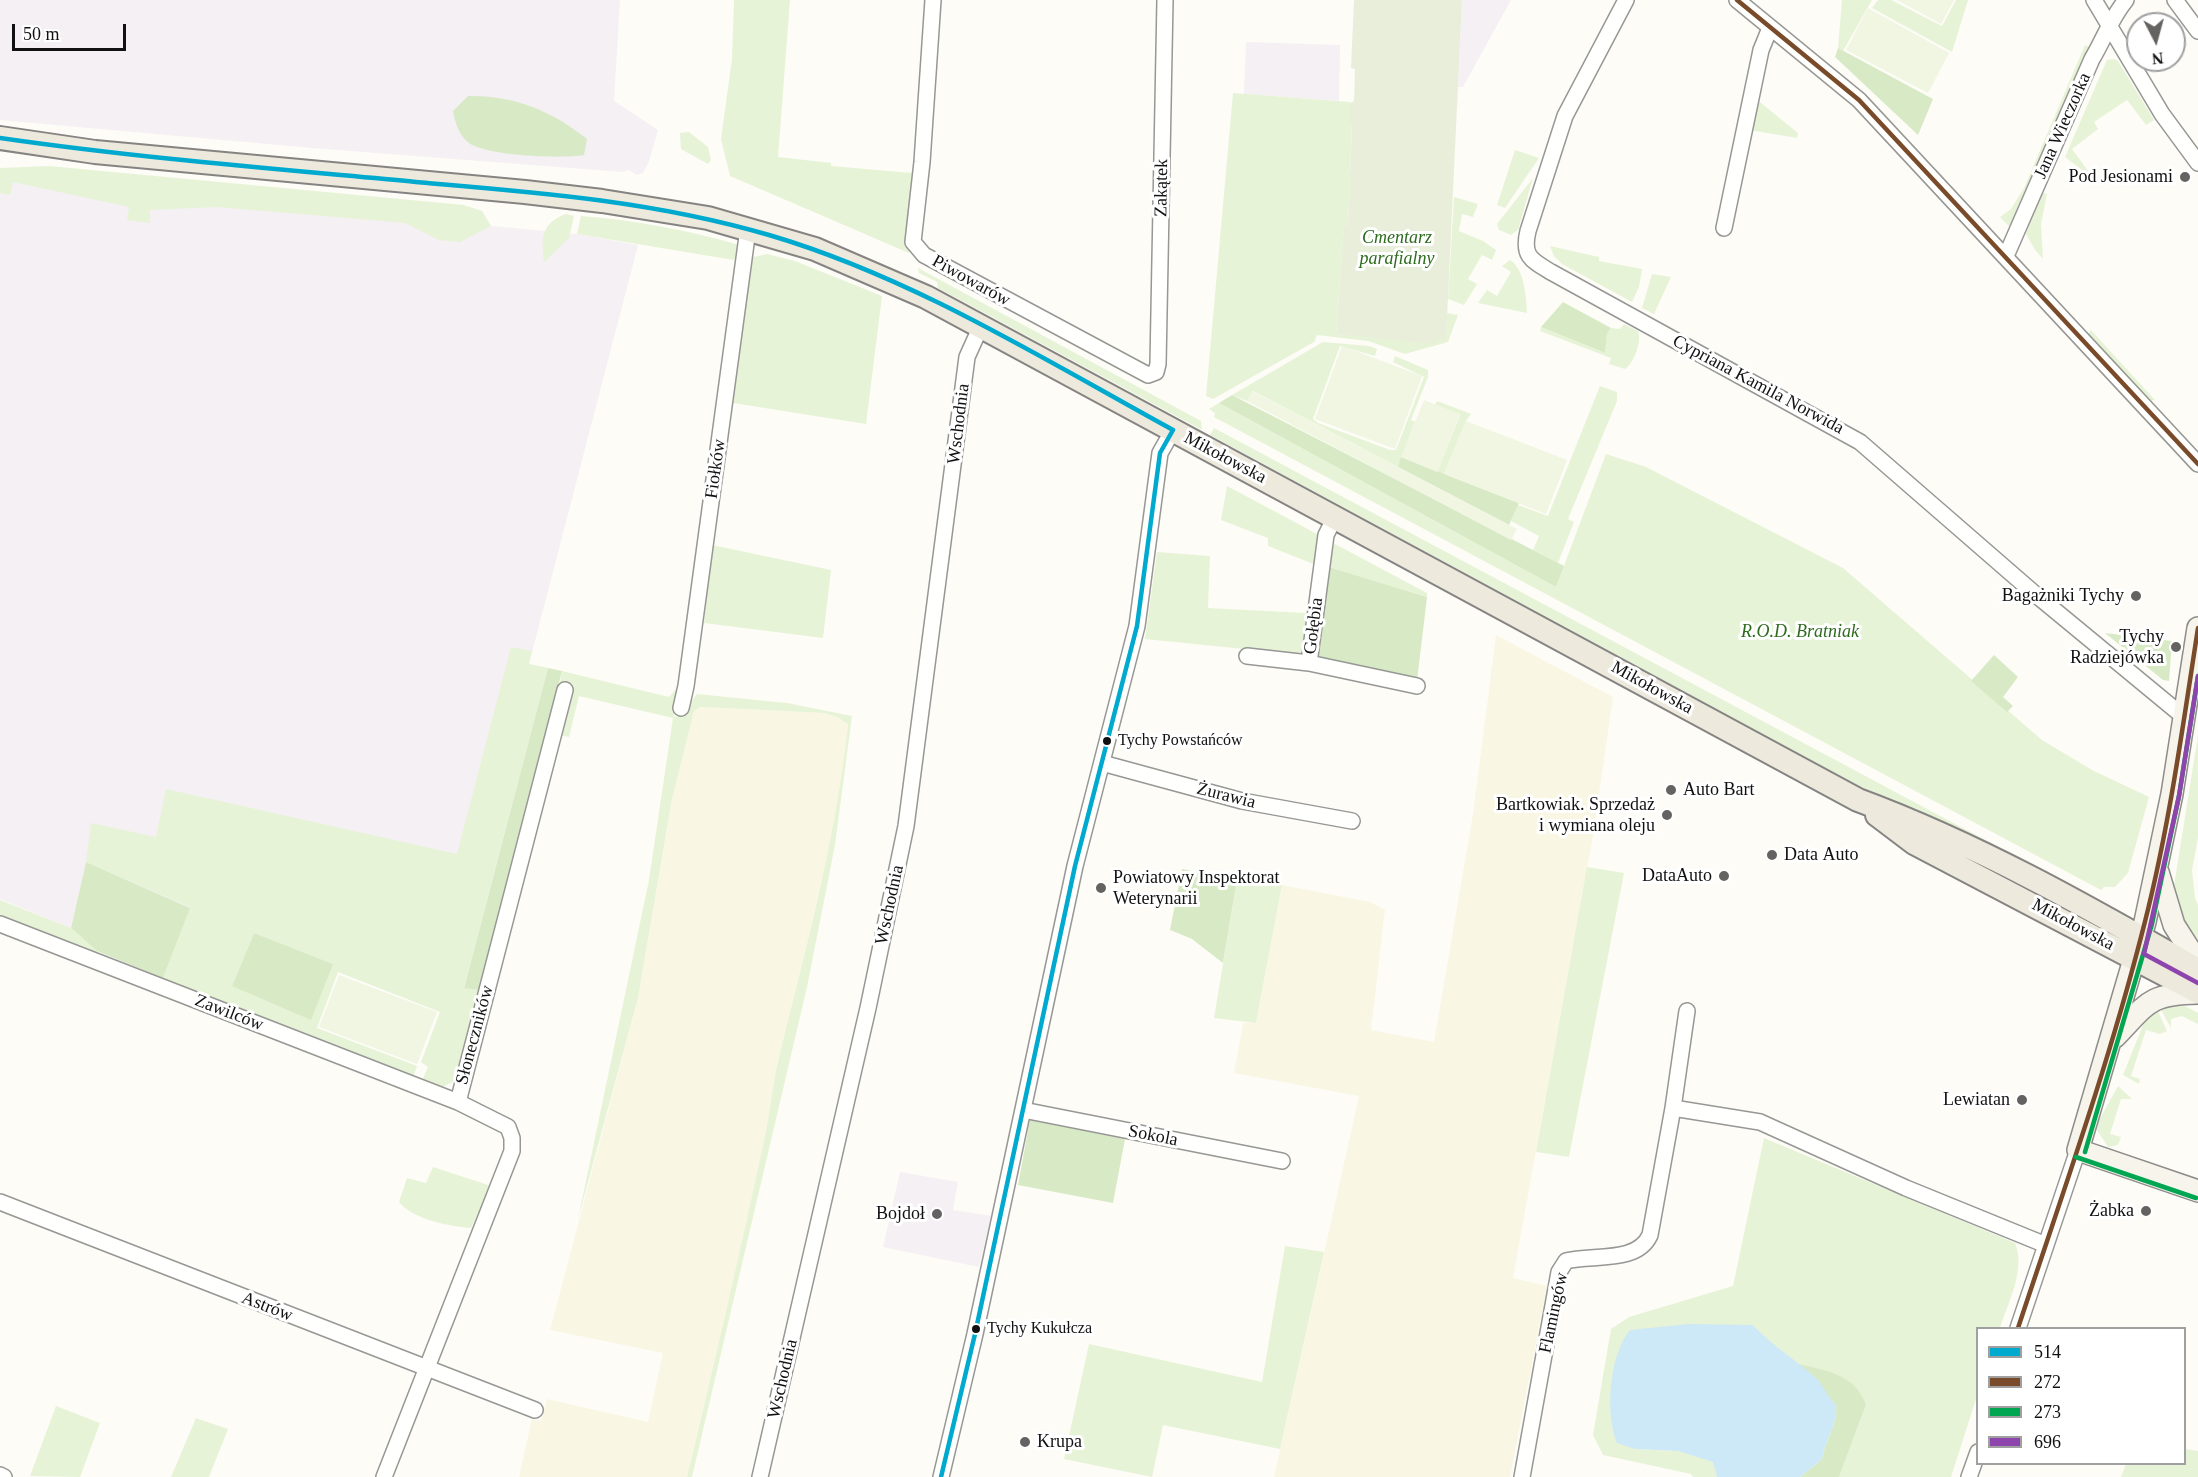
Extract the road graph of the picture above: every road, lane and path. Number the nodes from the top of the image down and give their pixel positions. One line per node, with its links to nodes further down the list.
1 (933, 0): 19 (street, Piwowarów)
2 (1165, 0): 19 (street, Zakątek)
3 (1626, 0): 29 (street, Cypriana Kamila Norwida)
4 (1737, 0): 9 (street)
5 (2094, 0): 8 (street)
6 (2126, 0): 8 (street, Jana Wieczorka)
7 (2175, 0): 10 (street)
8 (2110, 26): 14 (street); 17 (street, Jana Wieczorka)
9 (1770, 28): 15 (street); 17 (street)
10 (2198, 31)
11 (0, 138): 13 (main road, Mikołowska)
12 (0, 152): 13 (main road, Mikołowska)
13 (95, 152): 16 (main road, Mikołowska)
14 (2198, 163)
15 (1724, 228)
16 (748, 229): 18 (main road, Mikołowska); 28 (street, Fiołków)
17 (2006, 256): 21 (street)
18 (981, 326): 20 (main road, Mikołowska); 55 (street, Wschodnia)
19 (1153, 375)
20 (1173, 430): 22 (main road, Mikołowska); 30 (street)
21 (2198, 464)
22 (1335, 517): 25 (street, Gołębia); 34 (main road, Mikołowska)
23 (2198, 628): 29 (street)
24 (1247, 656): 25 (street)
25 (1309, 663): 26 (street, Gołębia)
26 (1417, 686)
27 (565, 690): 40 (street, Słoneczników)
28 (681, 708)
29 (2184, 717): 32 (street)
30 (1102, 763): 31 (street, Żurawia); 42 (street)
31 (1352, 821)
32 (2157, 869): 34 (street); 35 (street)
33 (0, 924): 40 (street, Zawilców)
34 (2138, 948): 36 (main road, Mikołowska); 37 (main road, Mikołowska); 39 (street)
35 (2198, 963)
36 (2198, 970)
37 (2198, 993): 39 (street)
38 (1687, 1011): 41 (street, Flamingów)
39 (2110, 1041): 43 (street)
40 (458, 1102): 49 (street, Słoneczników)
41 (1672, 1108): 47 (street); 57 (street, Flamingów)
42 (1023, 1110): 44 (street, Sokola); 56 (street)
43 (2078, 1150): 45 (street); 47 (street)
44 (1282, 1161)
45 (2198, 1191)
46 (0, 1202): 49 (street, Astrów)
47 (2046, 1245): 48 (street)
48 (2019, 1327)
49 (428, 1369): 50 (street, Astrów); 54 (street, Słoneczników)
50 (535, 1410)
51 (1976, 1455): 58 (street)
52 (0, 1475): 53 (street)
53 (4, 1477)
54 (384, 1477)
55 (760, 1477)
56 (941, 1477)
57 (1522, 1477)
58 (1969, 1477)

